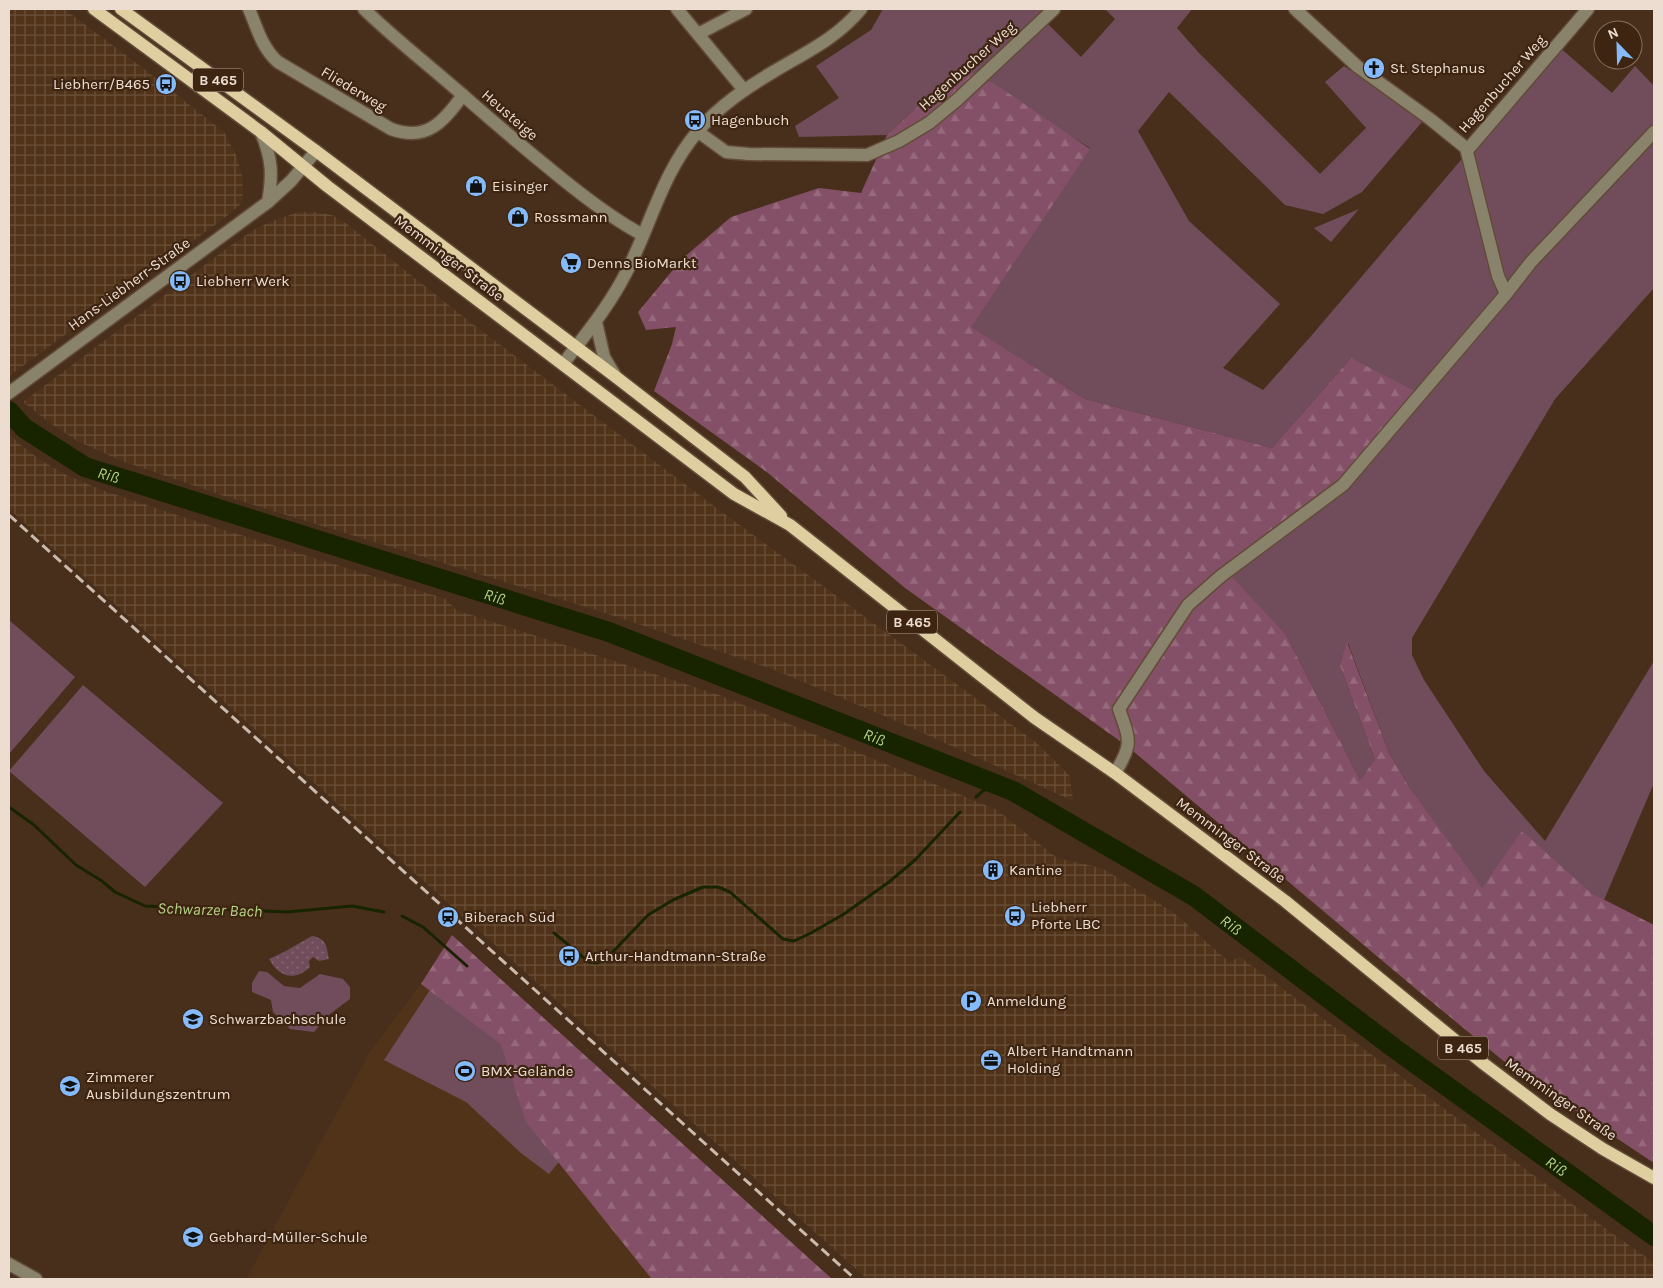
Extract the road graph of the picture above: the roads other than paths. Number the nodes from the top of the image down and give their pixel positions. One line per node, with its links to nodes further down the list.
1 (94, 9): 15 (main road, Memminger Straße / B 465)
2 (121, 9): 18 (main road, Memminger Straße / B 465)
3 (249, 9): 13 (street, Fliederweg)
4 (364, 9): 13 (street, Heusteige)
5 (677, 9): 11 (street)
6 (746, 9): 11 (street)
7 (861, 9): 12 (street)
8 (1054, 9): 14 (street, Hagenbucher Weg)
9 (1295, 9): 17 (street, Hagenbucher Weg)
10 (1588, 9): 17 (street, Hagenbucher Weg)
11 (698, 34): 12 (street)
12 (744, 90): 14 (street)
13 (463, 95): 21 (street, Heusteige)
14 (697, 131): 21 (street)
15 (261, 132): 19 (main road, Memminger Straße / B 465); 20 (street)
16 (1654, 132): 22 (street)
17 (1466, 148): 22 (street)
18 (316, 151): 19 (street, Hans-Liebherr-Straße); 24 (main road, Memminger Straße / B 465)
19 (303, 166): 20 (street, Hans-Liebherr-Straße); 25 (main road, Memminger Straße / B 465)
20 (268, 202): 27 (street, Hans-Liebherr-Straße)
21 (643, 235): 23 (street)
22 (1506, 294): 29 (street)
23 (596, 322): 24 (street); 26 (street)
24 (576, 347): 25 (street); 26 (main road, Memminger Straße / B 465)
25 (563, 364): 28 (main road, Memminger Straße / B 465)
26 (616, 377): 28 (main road, Memminger Straße / B 465)
27 (12, 390)
28 (790, 525): 29 (main road, Memminger Straße / B 465)
29 (1115, 773): 30 (main road, Memminger Straße / B 465)
30 (1654, 1178)
31 (9, 1264): 32 (street)
32 (36, 1279)

